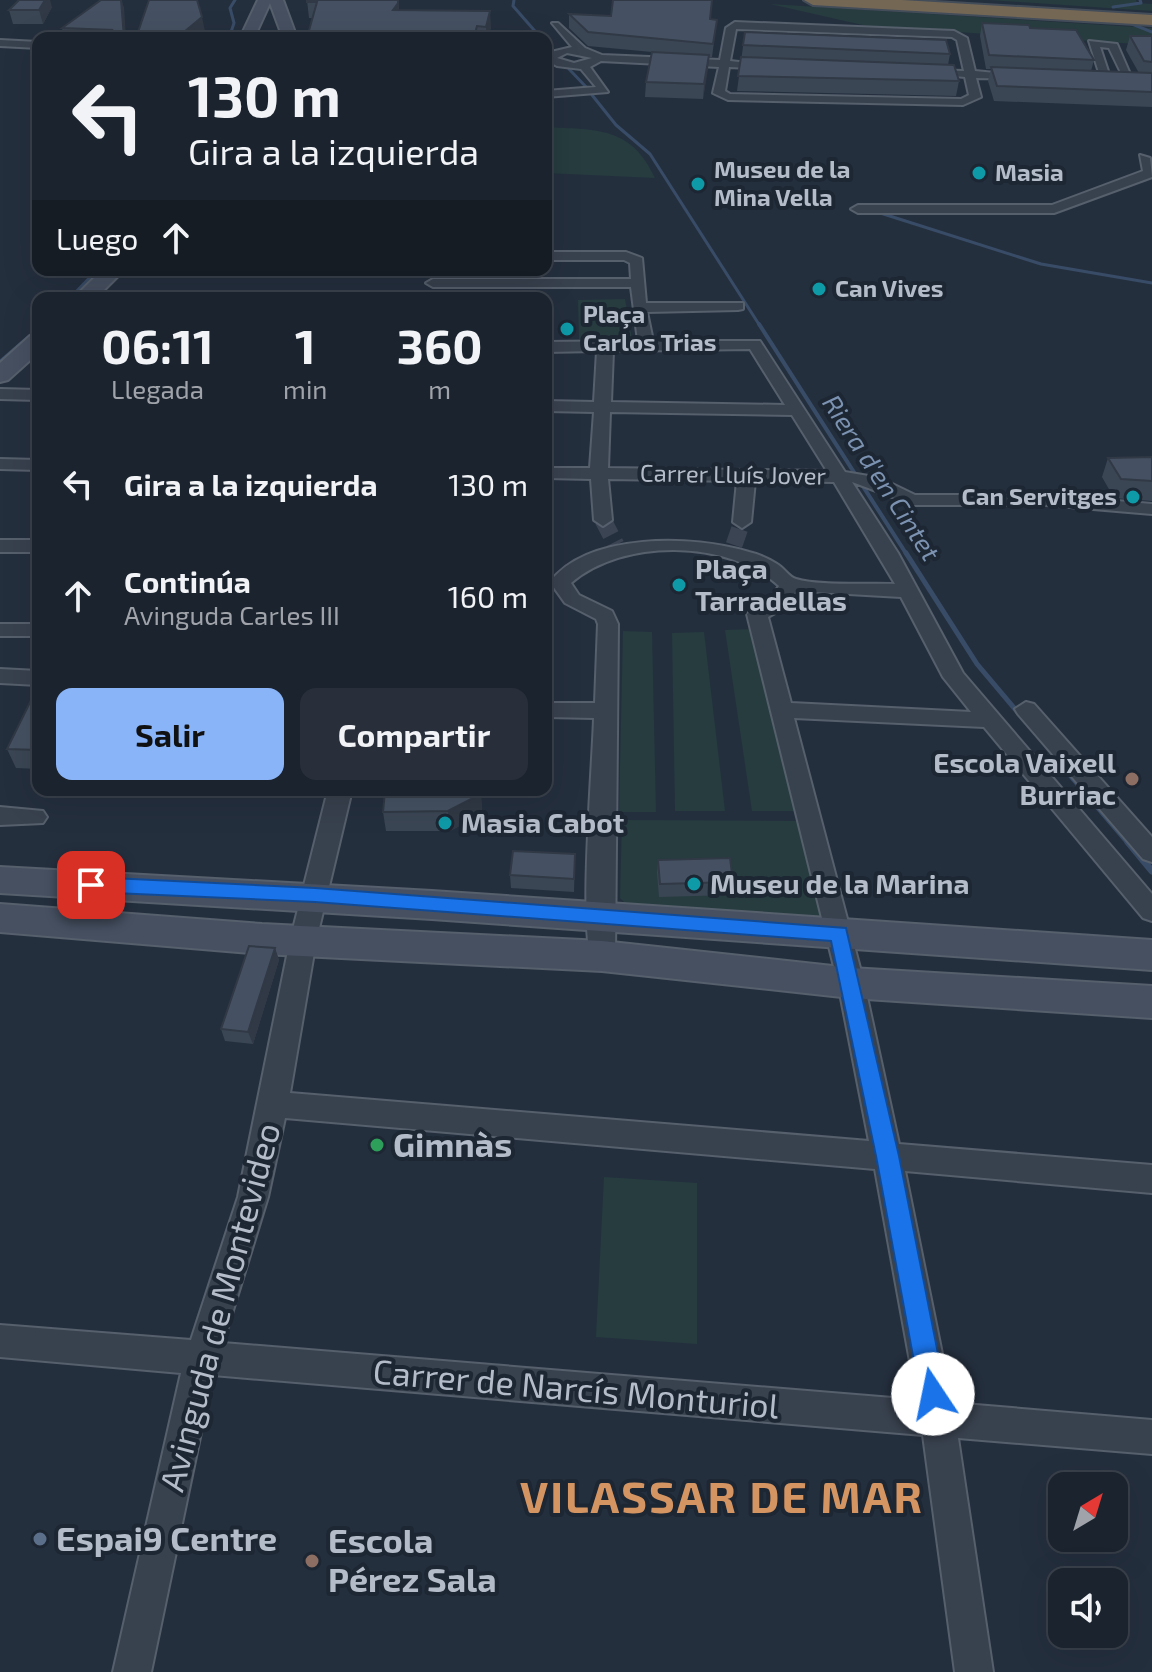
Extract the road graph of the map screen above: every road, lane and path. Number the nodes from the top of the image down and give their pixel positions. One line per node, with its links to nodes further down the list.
1 (271, 0): 6 (street); 9 (street); 10 (street)
2 (813, 0): 5 (highway)
3 (932, 0): 5 (highway)
4 (732, 14): 8 (street)
5 (1152, 17)
6 (269, 23)
7 (555, 25): 13 (street)
8 (772, 25): 17 (street); 21 (street)
9 (251, 32)
10 (287, 32)
11 (0, 43): 12 (street)
12 (32, 45)
13 (582, 51): 14 (street); 15 (street)
14 (552, 56)
15 (599, 58): 17 (street); 18 (street)
16 (552, 60): 18 (street)
17 (725, 64): 19 (street); 21 (street)
18 (584, 66): 25 (street)
19 (786, 67)
20 (908, 72): 21 (street)
21 (969, 74): 22 (street)
22 (1030, 77)
23 (1091, 79): 24 (street)
24 (1106, 80): 24 (street)
25 (552, 94)
26 (1144, 158): 27 (street)
27 (858, 209)
28 (552, 256): 30 (street)
29 (108, 276): 32 (street)
30 (639, 283): 31 (street); 34 (street)
31 (432, 284)
32 (90, 292)
33 (738, 306): 34 (street)
34 (639, 308): 35 (street)
35 (646, 345): 36 (street); 44 (street)
36 (605, 346): 37 (street); 43 (street)
37 (552, 347)
38 (32, 348): 39 (street)
39 (0, 375)
40 (0, 394): 41 (street)
41 (32, 395)
42 (552, 406): 43 (street)
43 (603, 407): 44 (street); 48 (street)
44 (798, 410): 50 (street)
45 (0, 464): 46 (street)
46 (32, 465)
47 (552, 473): 48 (street, Carrer Lluís Jover)
48 (599, 473): 49 (street, Carrer Lluís Jover); 52 (street)
49 (746, 477): 50 (street, Carrer Lluís Jover); 53 (street)
50 (840, 477): 51 (street, Carrer Lluís Jover); 58 (street)
51 (1152, 509)
52 (603, 520)
53 (742, 522)
54 (0, 546): 55 (street)
55 (32, 546)
56 (553, 582): 57 (street); 66 (street)
57 (789, 585): 58 (street); 65 (street)
58 (907, 591): 67 (street)
59 (0, 630): 60 (street)
60 (32, 630)
61 (0, 676): 62 (street)
62 (32, 678)
63 (1026, 709): 71 (street)
64 (552, 710): 66 (street)
65 (780, 710): 67 (street); 77 (street)
66 (607, 711): 76 (street)
67 (990, 720): 74 (street)
68 (339, 796): 73 (street, Avinguda de Montevideo)
69 (0, 816): 70 (street)
70 (35, 817)
71 (1152, 853)
72 (0, 880): 73 (street)
73 (315, 895): 76 (street); 78 (street, Avinguda de Montevideo)
74 (1152, 911)
75 (0, 918): 78 (street)
76 (600, 918): 77 (street); 80 (street)
77 (839, 934): 79 (street); 81 (street)
78 (303, 941): 80 (street); 83 (street, Avinguda de Montevideo)
79 (1152, 955)
80 (602, 956): 81 (street)
81 (851, 983): 82 (street); 84 (street)
82 (1152, 1002)
83 (274, 1104): 84 (street); 87 (street, Avinguda de Montevideo)
84 (887, 1156): 85 (street); 88 (street)
85 (1152, 1179)
86 (0, 1341): 87 (street, Carrer de Narcís Monturiol)
87 (201, 1358): 88 (street, Carrer de Narcís Monturiol); 90 (street, Avinguda de Montevideo)
88 (938, 1420): 89 (street, Carrer de Narcís Monturiol); 91 (street)
89 (1152, 1437)
90 (132, 1672)
91 (974, 1672)

